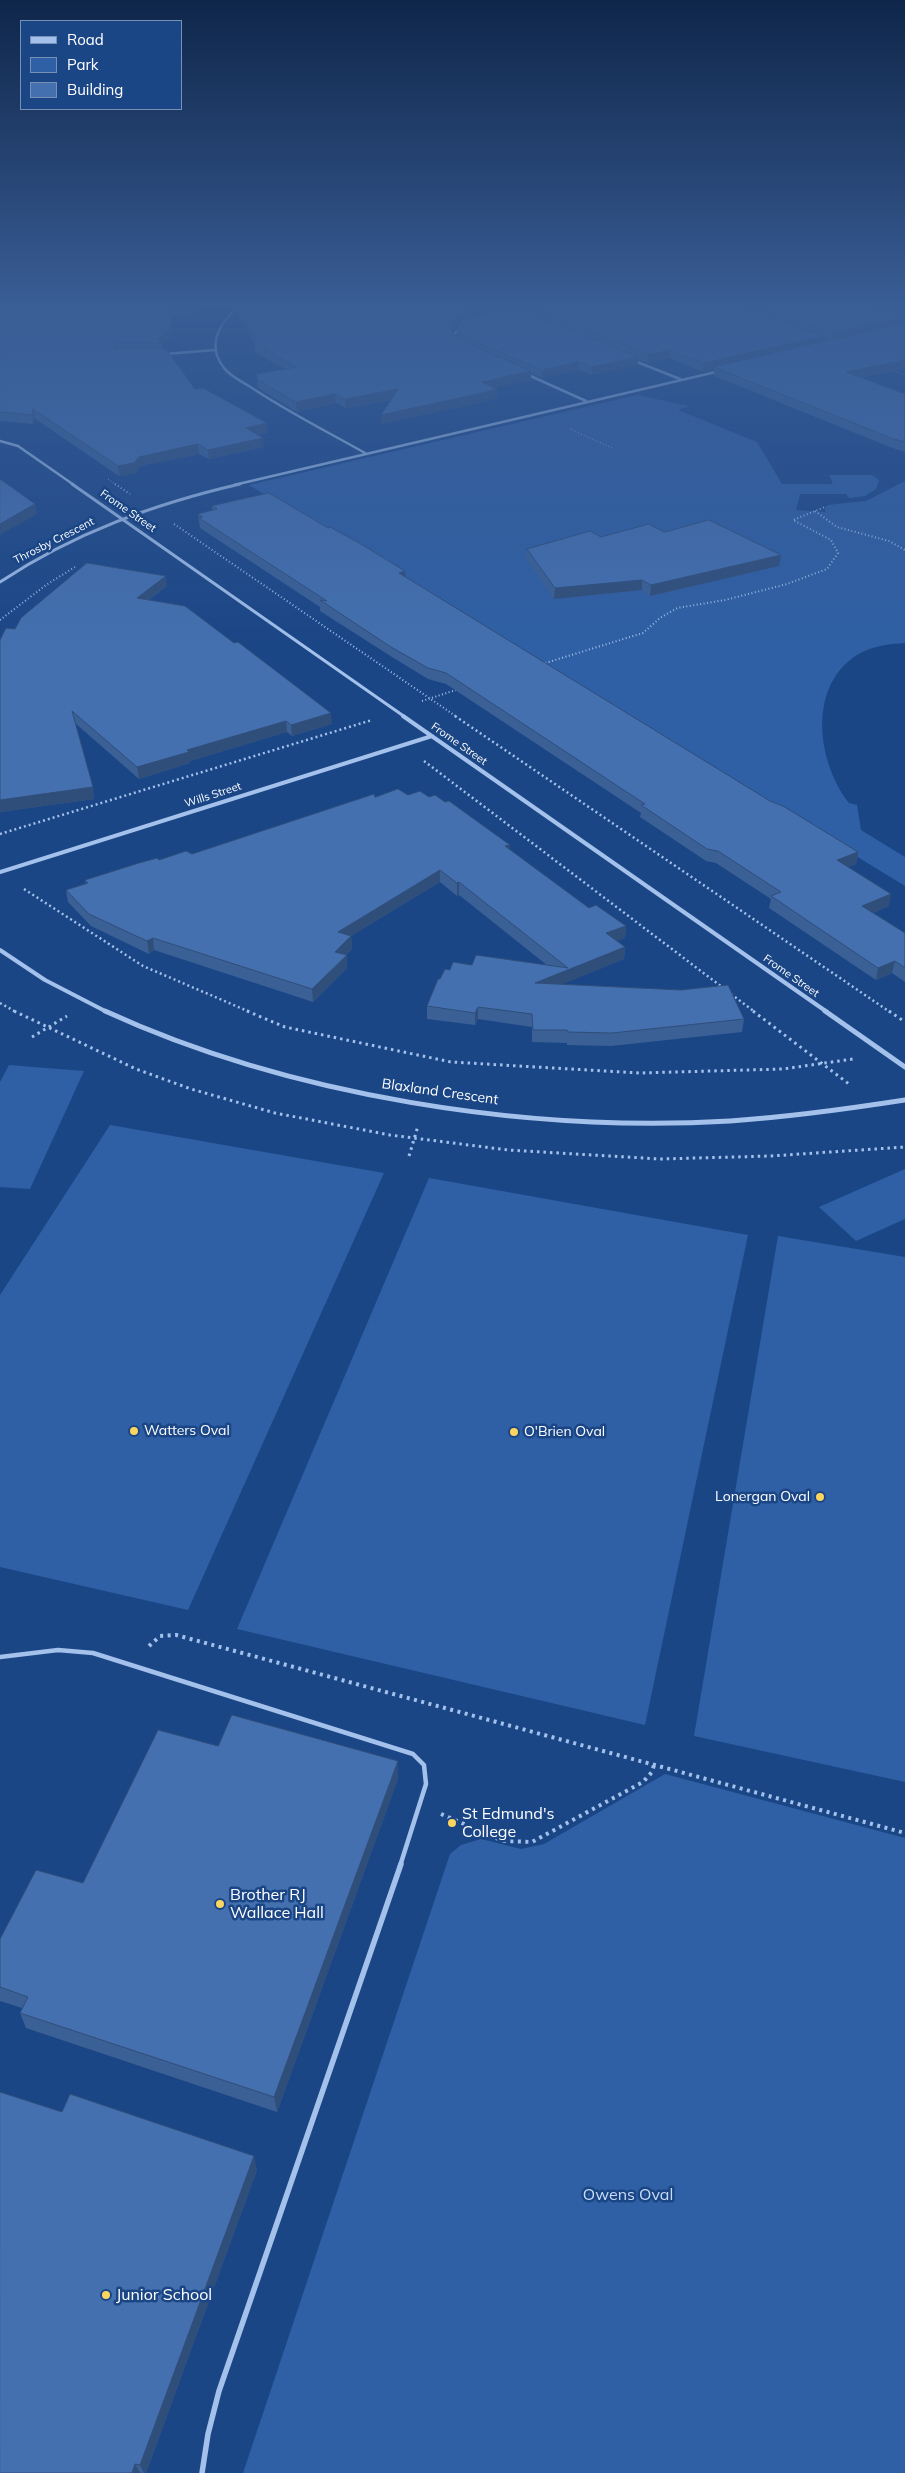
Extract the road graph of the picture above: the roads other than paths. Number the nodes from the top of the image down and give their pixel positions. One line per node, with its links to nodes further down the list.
1 (303, 417): 4 (street)
2 (518, 417): 4 (street, Throsby Crescent)
3 (0, 441): 5 (street, Frome Street)
4 (365, 453): 5 (street, Throsby Crescent)
5 (122, 518): 6 (street, Throsby Crescent); 7 (street, Frome Street)
6 (0, 582)
7 (432, 736): 8 (street, Wills Street); 10 (street, Frome Street)
8 (0, 872)
9 (0, 950): 11 (street, Blaxland Crescent)
10 (905, 1068)
11 (905, 1100)
12 (0, 1656): 13 (lane)
13 (202, 2473)

